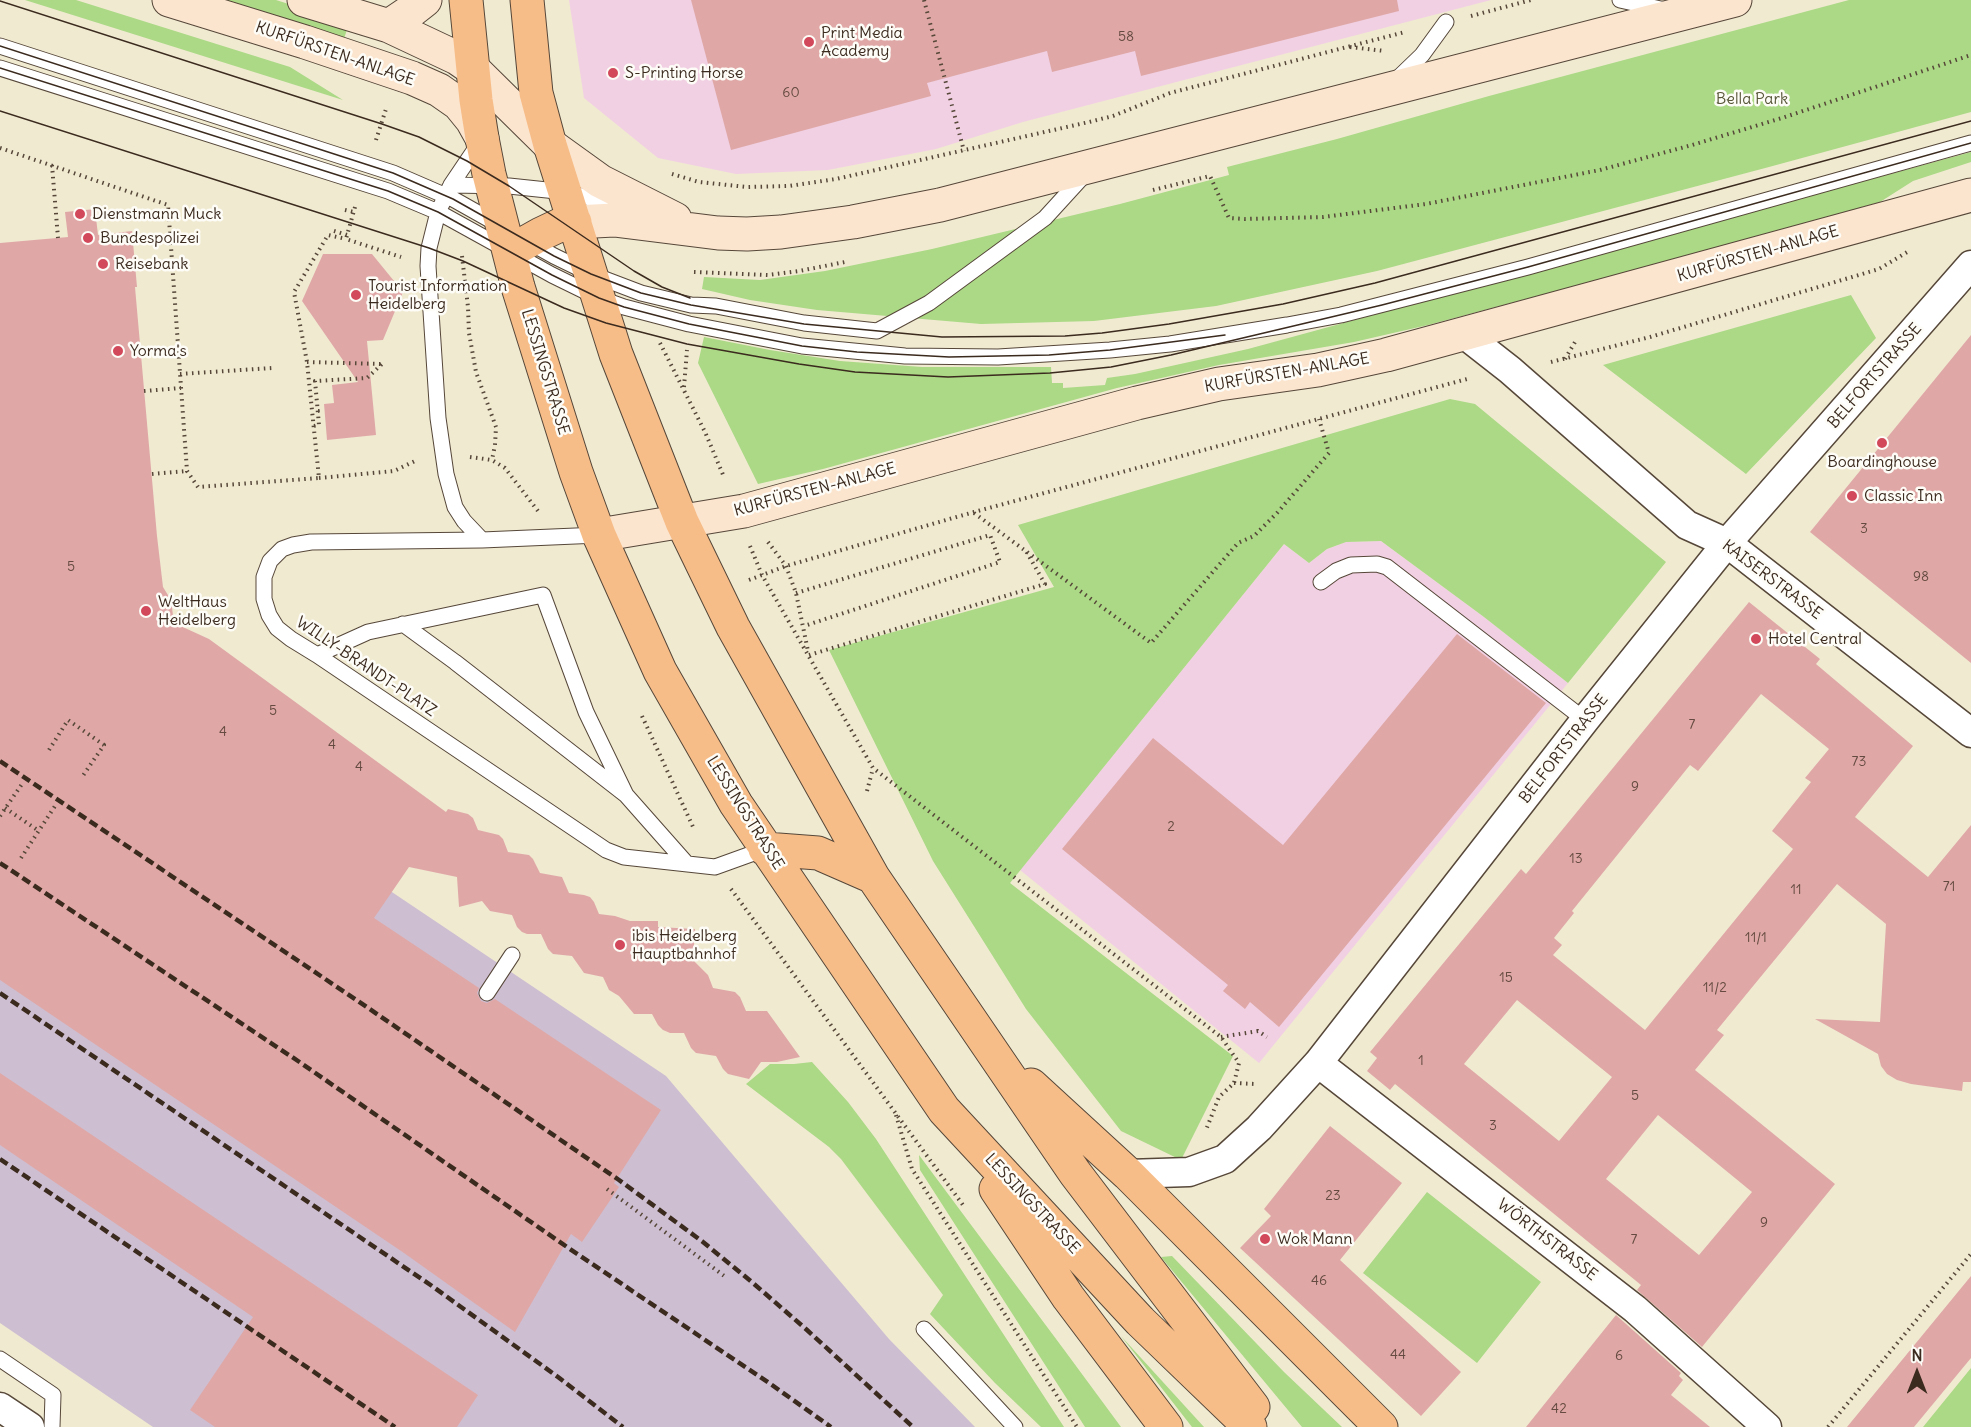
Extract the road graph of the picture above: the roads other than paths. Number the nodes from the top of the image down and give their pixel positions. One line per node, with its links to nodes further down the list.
1 (169, 0): 15 (main road, KURFÜRSTEN-ANLAGE)
2 (304, 0): 10 (main road)
3 (425, 0): 10 (main road)
4 (466, 0): 13 (main road, LESSINGSTRASSE)
5 (527, 0): 17 (main road)
6 (1620, 0): 8 (lane)
7 (1735, 0): 8 (main road)
8 (1683, 14): 14 (main road)
9 (1446, 22): 14 (lane)
10 (389, 26): 13 (main road)
11 (0, 46): 20 (lane)
12 (0, 68): 23 (lane)
13 (473, 69): 15 (main road, LESSINGSTRASSE); 17 (main road)
14 (1384, 91): 18 (main road)
15 (482, 138): 19 (main road, LESSINGSTRASSE); 20 (lane)
16 (1971, 142): 27 (lane)
17 (550, 145): 22 (main road); 24 (main road)
18 (1093, 166): 24 (main road); 27 (lane)
19 (493, 186): 20 (lane); 22 (lane); 25 (main road, LESSINGSTRASSE)
20 (448, 190): 23 (lane); 25 (lane)
21 (1971, 195): 28 (main road, KURFÜRSTEN-ANLAGE)
22 (570, 207): 24 (main road); 25 (main road); 27 (main road)
23 (438, 212): 25 (lane); 31 (lane)
24 (698, 230)
25 (513, 240): 27 (lane); 27 (lane); 30 (main road, LESSINGSTRASSE)
26 (1971, 265): 32 (street, BELFORTSTRASSE)
27 (597, 293): 29 (main road)
28 (1464, 334): 29 (main road, KURFÜRSTEN-ANLAGE); 32 (street, KAISERSTRASSE)
29 (682, 522): 30 (main road, KURFÜRSTEN-ANLAGE); 41 (main road)
30 (599, 535): 31 (lane, WILLY-BRANDT-PLATZ); 39 (main road, LESSINGSTRASSE)
31 (482, 540): 35 (lane, WILLY-BRANDT-PLATZ)
32 (1727, 543): 36 (street, BELFORTSTRASSE); 37 (street, KAISERSTRASSE)
33 (1321, 582): 36 (lane)
34 (403, 624): 35 (lane); 38 (lane); 38 (lane)
35 (317, 655): 40 (lane, WILLY-BRANDT-PLATZ)
36 (1585, 720): 45 (street, BELFORTSTRASSE)
37 (1971, 733)
38 (626, 795): 40 (lane)
39 (765, 849): 40 (lane, WILLY-BRANDT-PLATZ); 41 (main road); 46 (main road, LESSINGSTRASSE)
40 (687, 864)
41 (873, 877): 44 (main road)
42 (512, 955): 43 (lane)
43 (487, 993)
44 (982, 1038): 47 (main road); 56 (main road)
45 (1318, 1063): 47 (street, BELFORTSTRASSE); 58 (street, WÖRTHSTRASSE)
46 (944, 1110): 54 (main road); 55 (main road, LESSINGSTRASSE)
47 (1128, 1174): 57 (main road)
48 (924, 1329): 53 (lane)
49 (0, 1359): 52 (lane)
50 (0, 1407): 51 (street)
51 (30, 1427)
52 (52, 1427)
53 (1015, 1427)
54 (1166, 1427)
55 (1250, 1427)
56 (1269, 1427)
57 (1382, 1427)
58 (1767, 1427)

